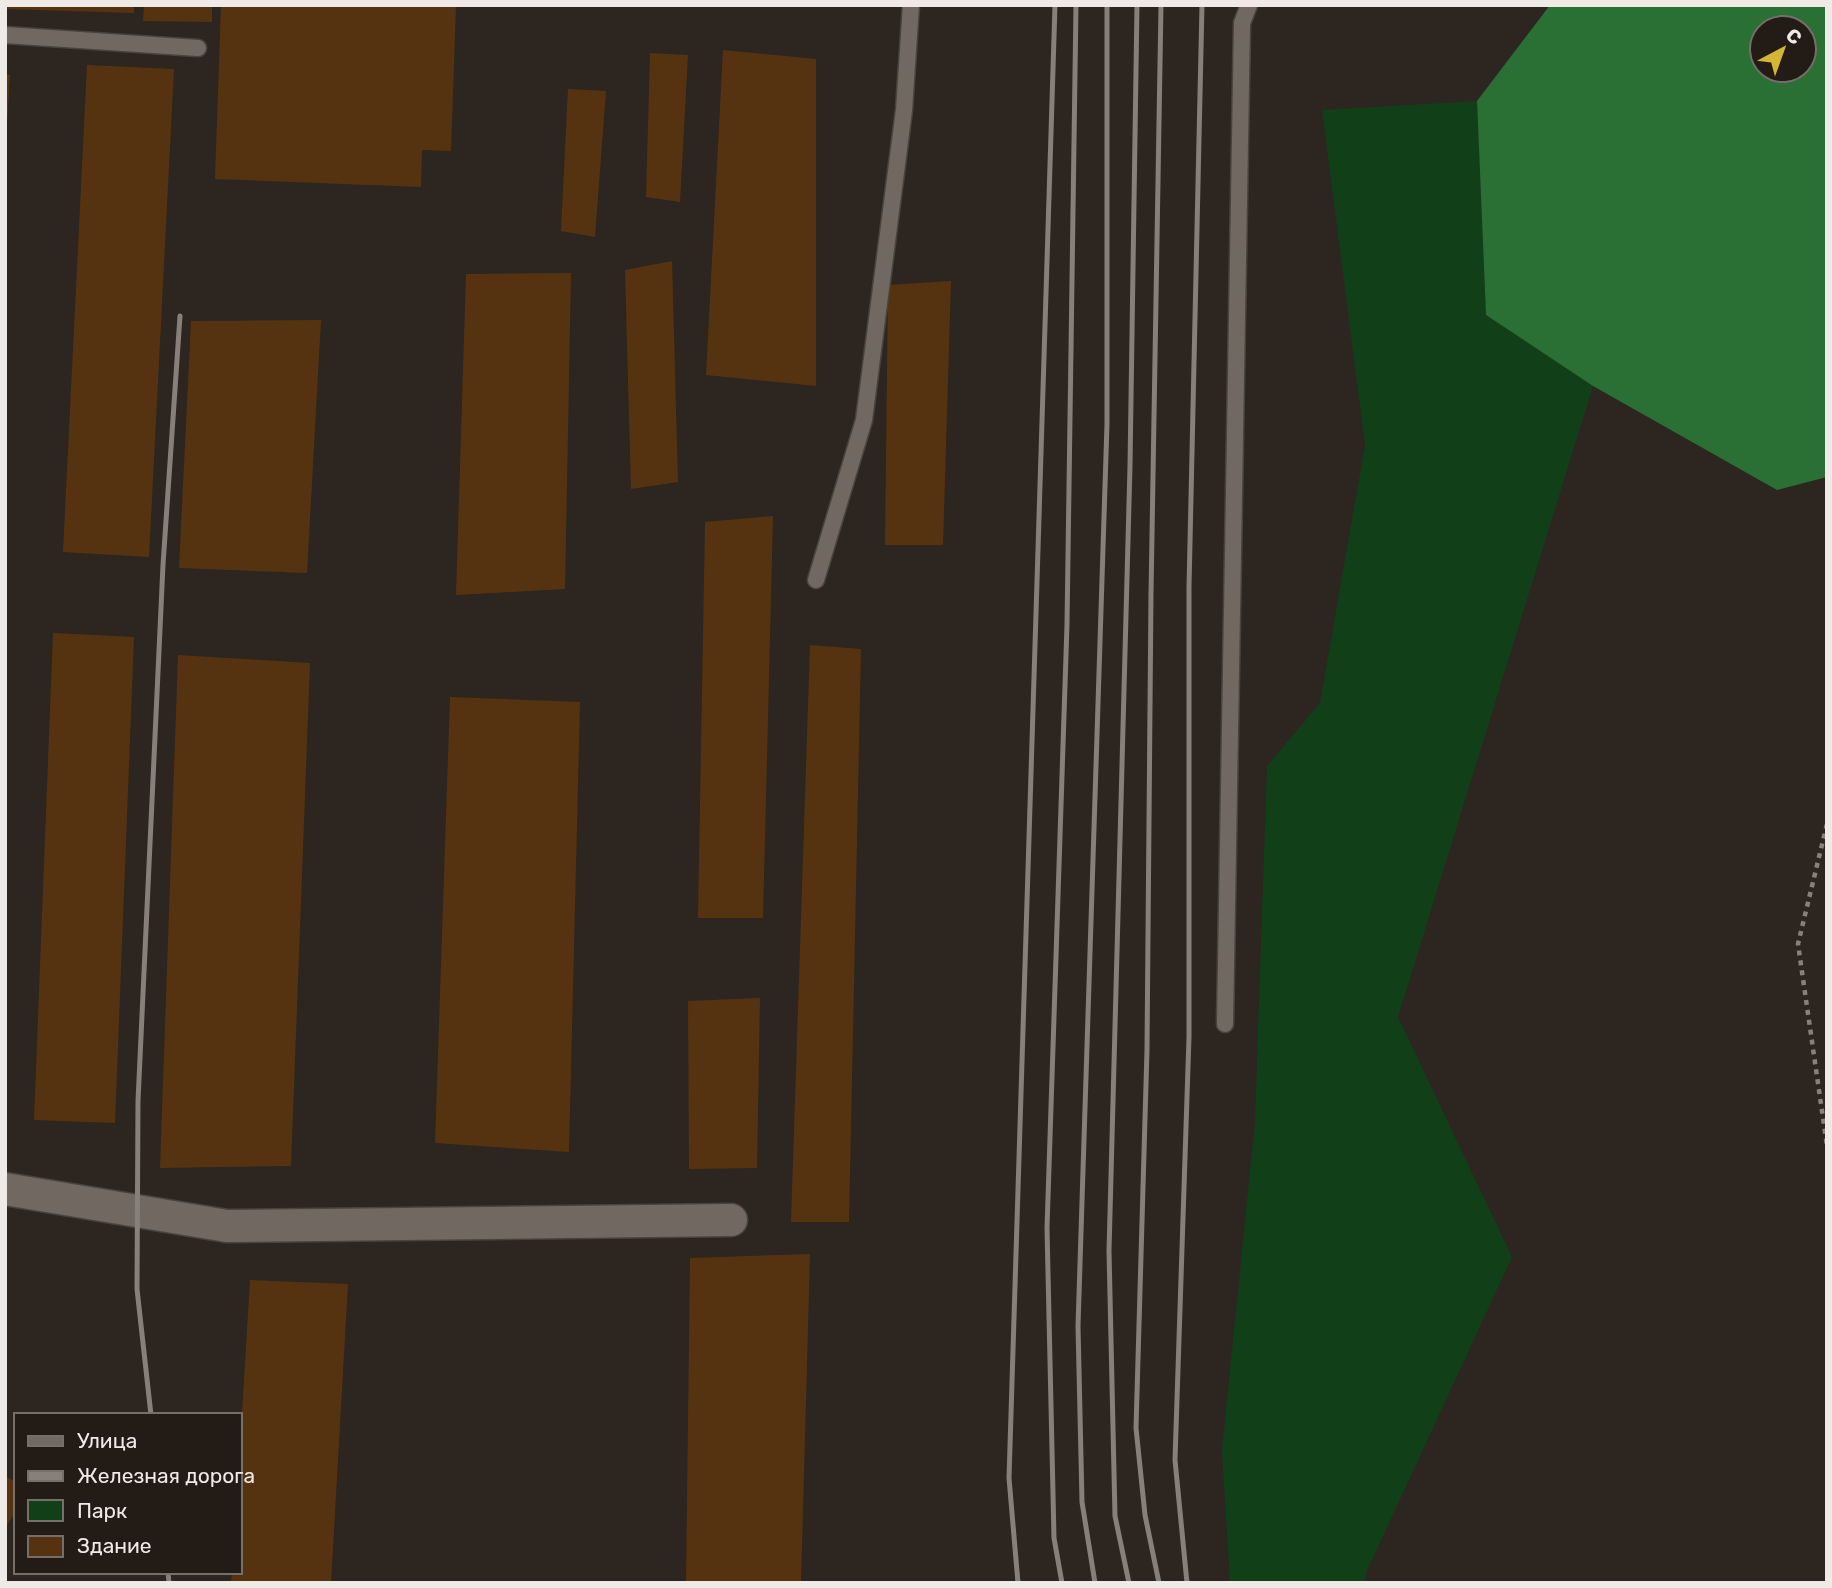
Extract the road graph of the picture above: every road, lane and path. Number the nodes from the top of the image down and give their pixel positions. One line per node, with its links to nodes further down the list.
1 (911, 5): 5 (lane)
2 (1249, 5): 7 (lane)
3 (5, 35): 4 (lane)
4 (198, 48)
5 (816, 580)
6 (1827, 824): 8 (path)
7 (1225, 1024)
8 (1827, 1146)
9 (5, 1188): 10 (street)
10 (731, 1220)

